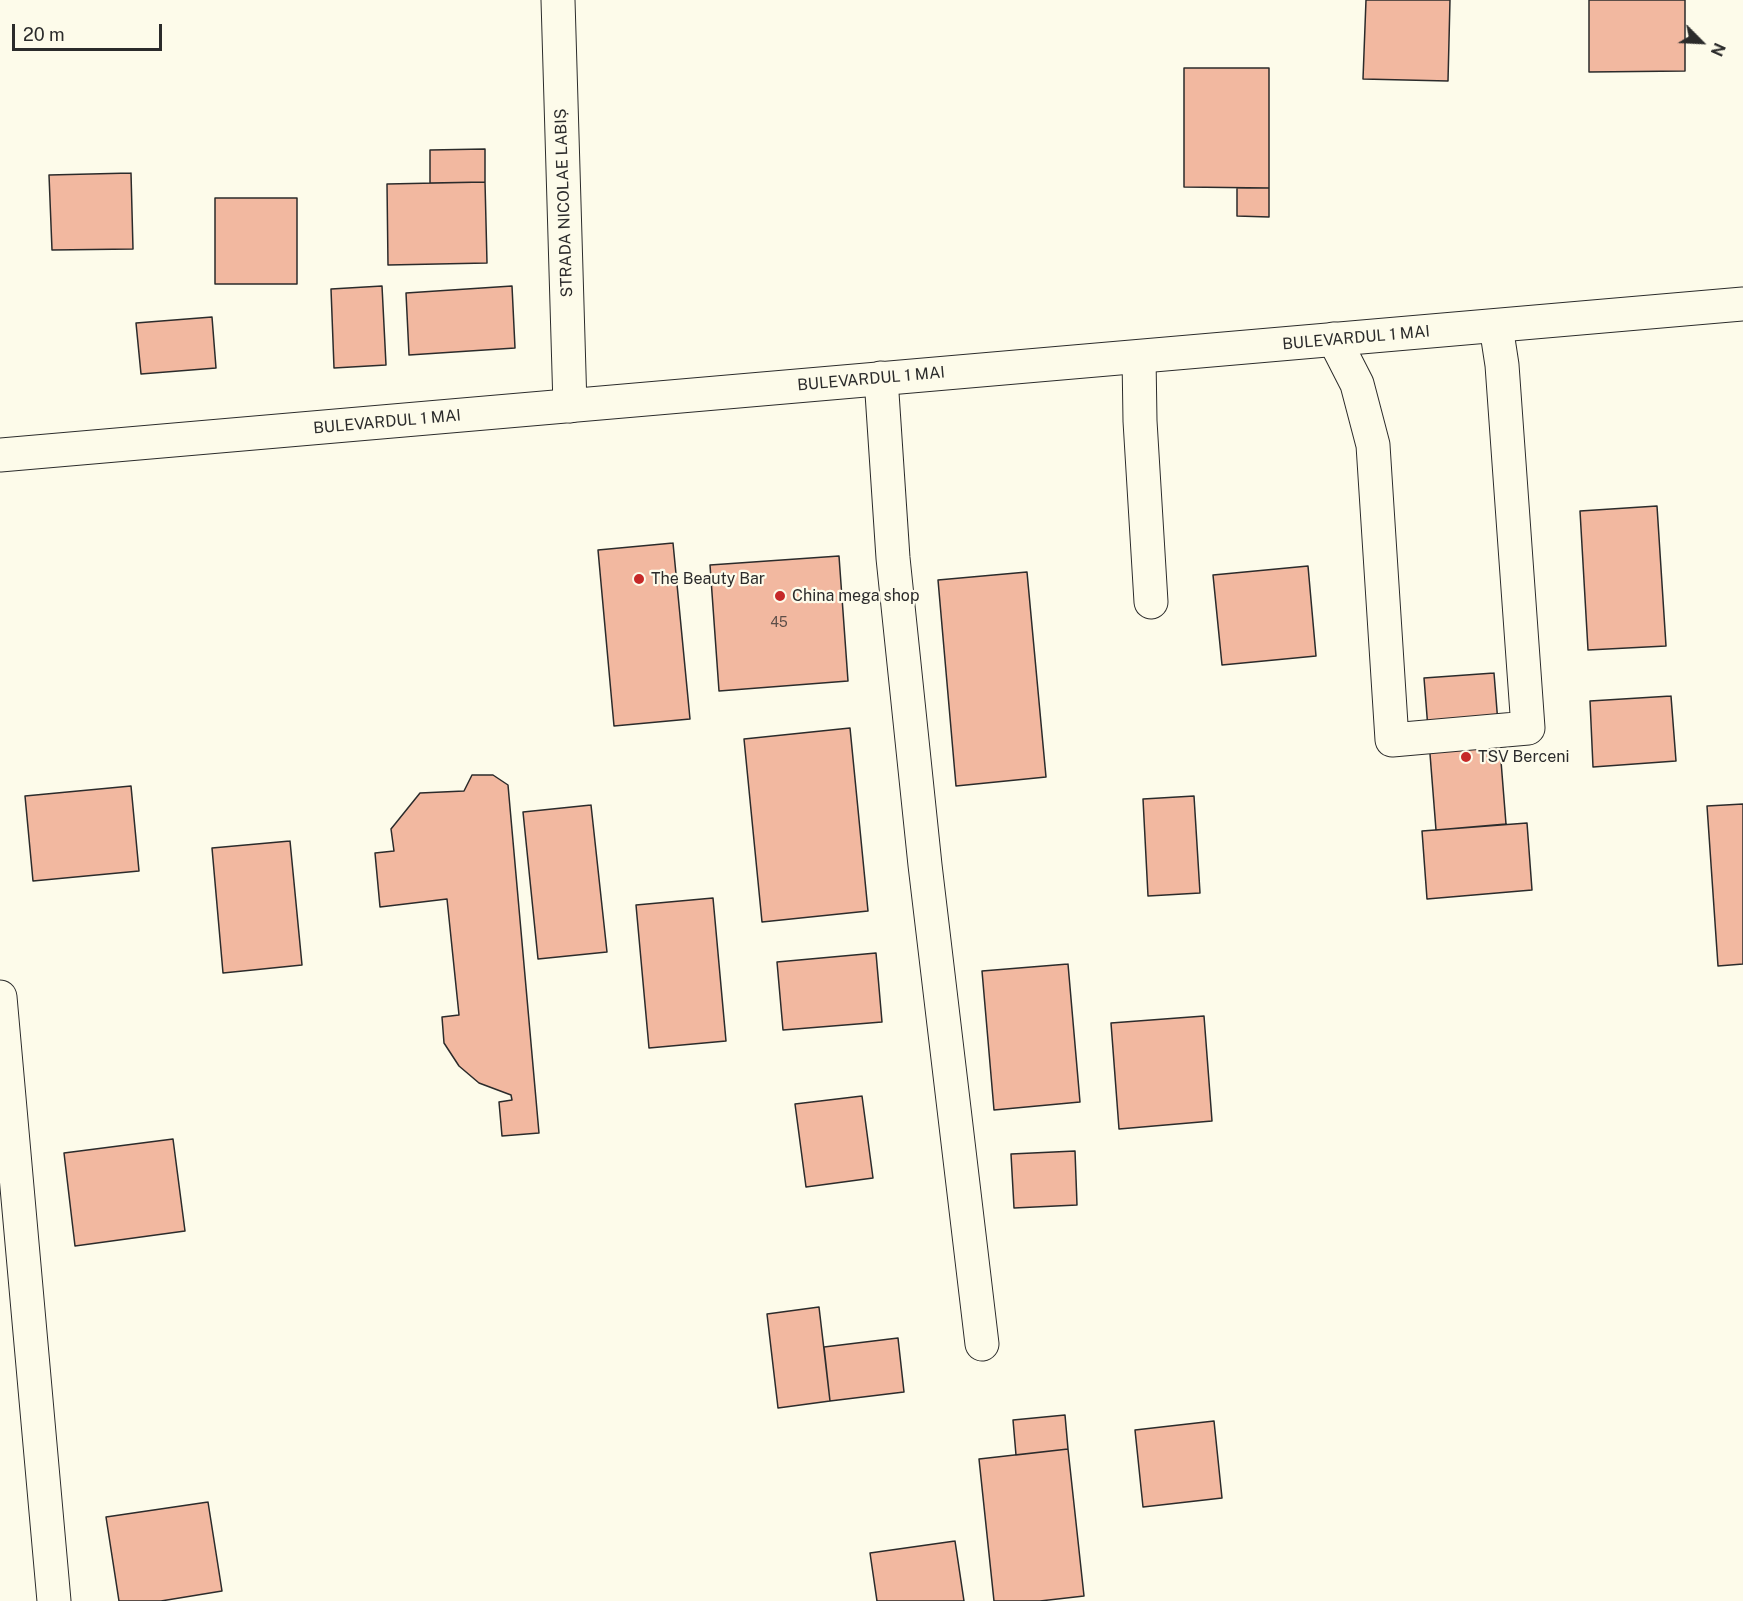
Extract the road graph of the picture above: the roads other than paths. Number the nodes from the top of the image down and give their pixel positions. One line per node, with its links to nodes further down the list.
1 (558, 0): 7 (street, STRADA NICOLAE LABIȘ)
2 (1743, 304): 3 (street, BULEVARDUL 1 MAI)
3 (1496, 326): 4 (street, BULEVARDUL 1 MAI); 4 (street)
4 (1334, 339): 5 (street, BULEVARDUL 1 MAI)
5 (1139, 357): 6 (street, BULEVARDUL 1 MAI); 9 (street)
6 (881, 378): 7 (street, BULEVARDUL 1 MAI); 11 (street)
7 (570, 406): 8 (street, BULEVARDUL 1 MAI)
8 (0, 455)
9 (1151, 602)
10 (0, 997): 12 (street)
11 (982, 1344)
12 (54, 1601)

